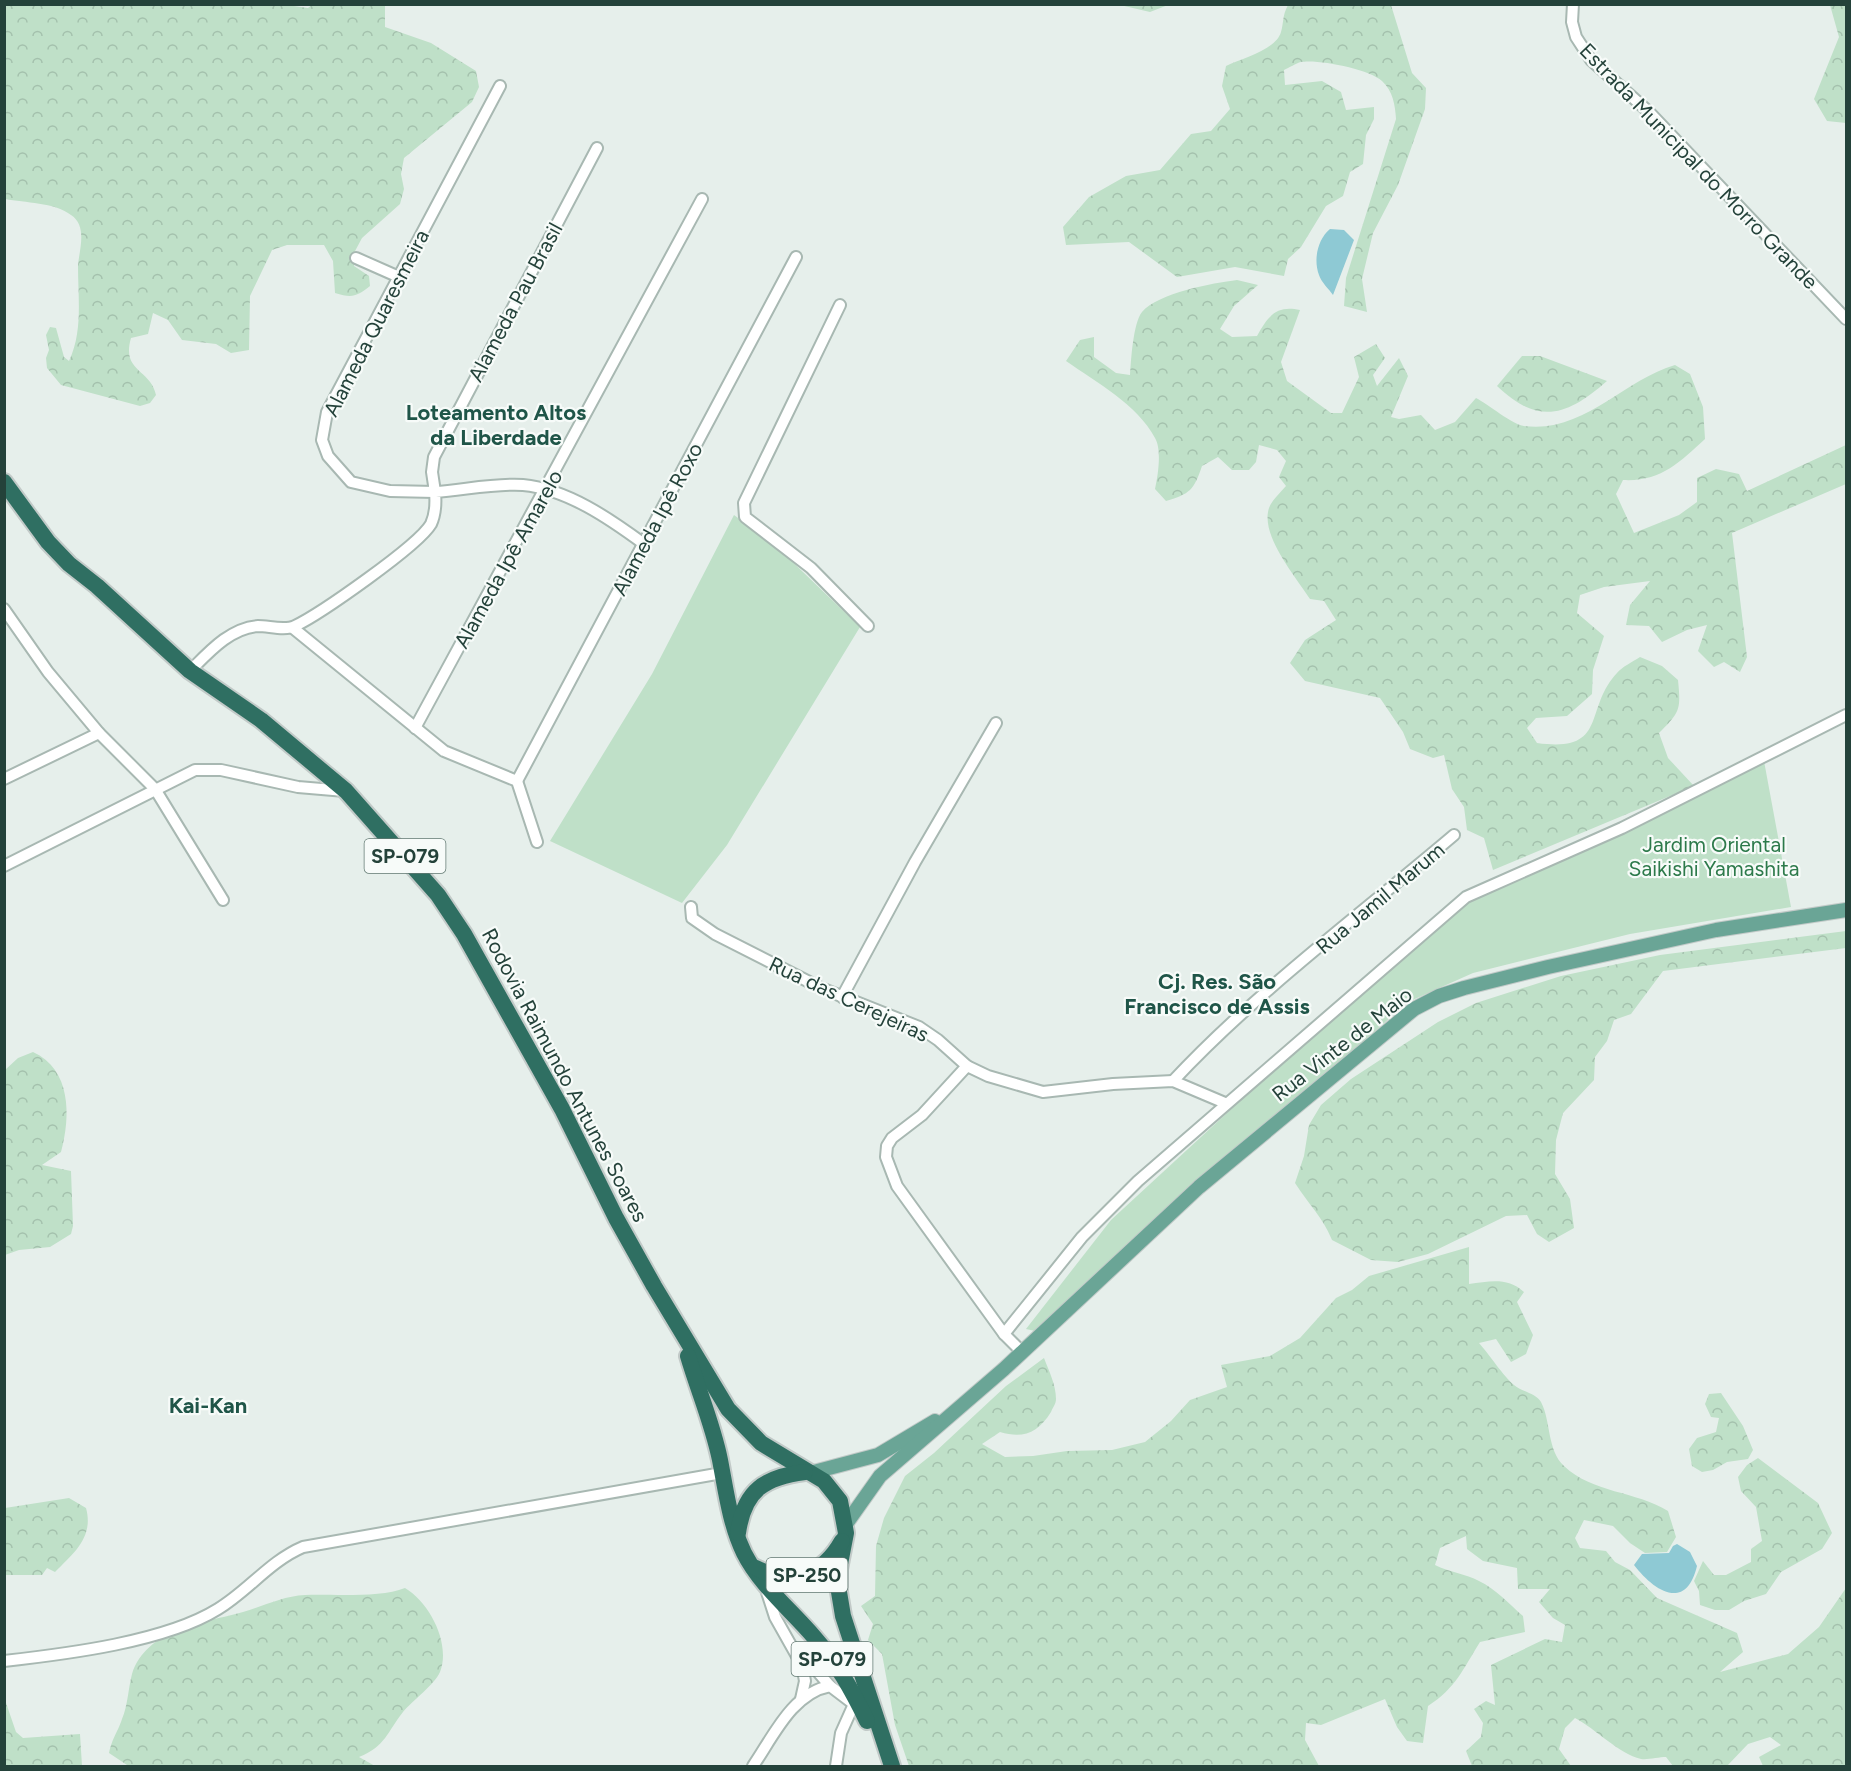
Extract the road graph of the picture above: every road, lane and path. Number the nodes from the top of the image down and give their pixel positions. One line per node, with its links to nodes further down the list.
1 (1573, 4): 9 (street, Estrada Municipal do Morro Grande)
2 (500, 87): 7 (street, Alameda Quaresmeira)
3 (597, 148): 12 (street, Alameda Pau Brasil)
4 (702, 199): 11 (street, Alameda Ipê Amarelo)
5 (796, 257): 13 (street, Alameda Ipê Roxo)
6 (356, 258): 7 (street)
7 (399, 277): 12 (street, Alameda Quaresmeira)
8 (840, 305): 15 (street)
9 (1846, 318)
10 (4, 482): 17 (highway, Rodovia Raimundo Antunes Soares / SP-079)
11 (546, 490): 12 (street, Alameda Quaresmeira); 13 (street, Alameda Quaresmeira); 20 (street, Alameda Ipê Amarelo)
12 (435, 492): 16 (street, Alameda Pau Brasil)
13 (644, 544): 23 (street, Alameda Ipê Roxo)
14 (4, 609): 21 (street)
15 (868, 626)
16 (293, 628): 17 (street); 20 (street)
17 (190, 671): 25 (highway, Rodovia Raimundo Antunes Soares / SP-079)
18 (1846, 715): 35 (street)
19 (996, 723): 32 (street)
20 (415, 728): 23 (street)
21 (99, 733): 22 (street); 24 (street)
22 (4, 780)
23 (517, 781): 27 (street)
24 (155, 789): 25 (street); 28 (street); 29 (street)
25 (346, 791): 36 (highway, Rodovia Raimundo Antunes Soares / SP-079)
26 (1454, 835): 34 (street, Rua Jamil Marum)
27 (537, 842)
28 (4, 866)
29 (223, 900)
30 (691, 907): 32 (street, Rua das Cerejeiras)
31 (1846, 910): 38 (main road, Rua Vinte de Maio / SP-250)
32 (842, 996): 33 (street, Rua das Cerejeiras)
33 (967, 1066): 34 (street, Rua das Cerejeiras); 37 (street)
34 (1173, 1081): 35 (street, Rua das Cerejeiras)
35 (1225, 1103): 37 (street)
36 (680, 1332): 40 (highway, SP-079); 41 (highway, SP-079)
37 (1004, 1334): 38 (street)
38 (1022, 1352): 39 (main road, Rua Vinte de Maio / SP-250)
39 (963, 1406): 40 (main road, Rua Vinte de Maio / SP-250); 42 (main road, Rua Vinte de Maio / SP-250)
40 (808, 1472): 42 (highway, SP-079); 43 (highway, SP-250)
41 (722, 1473): 43 (highway, SP-079); 47 (street)
42 (846, 1529): 44 (highway, SP-250); 53 (highway, SP-079)
43 (737, 1537): 44 (highway, SP-079)
44 (752, 1566): 45 (highway, SP-079)
45 (764, 1581): 46 (street); 50 (highway, SP-079)
46 (781, 1631): 48 (street); 49 (street)
47 (4, 1661)
48 (830, 1686): 49 (street); 50 (street)
49 (801, 1699): 51 (street)
50 (858, 1706): 52 (street); 53 (highway, SP-079)
51 (753, 1767)
52 (836, 1767)
53 (890, 1767)

